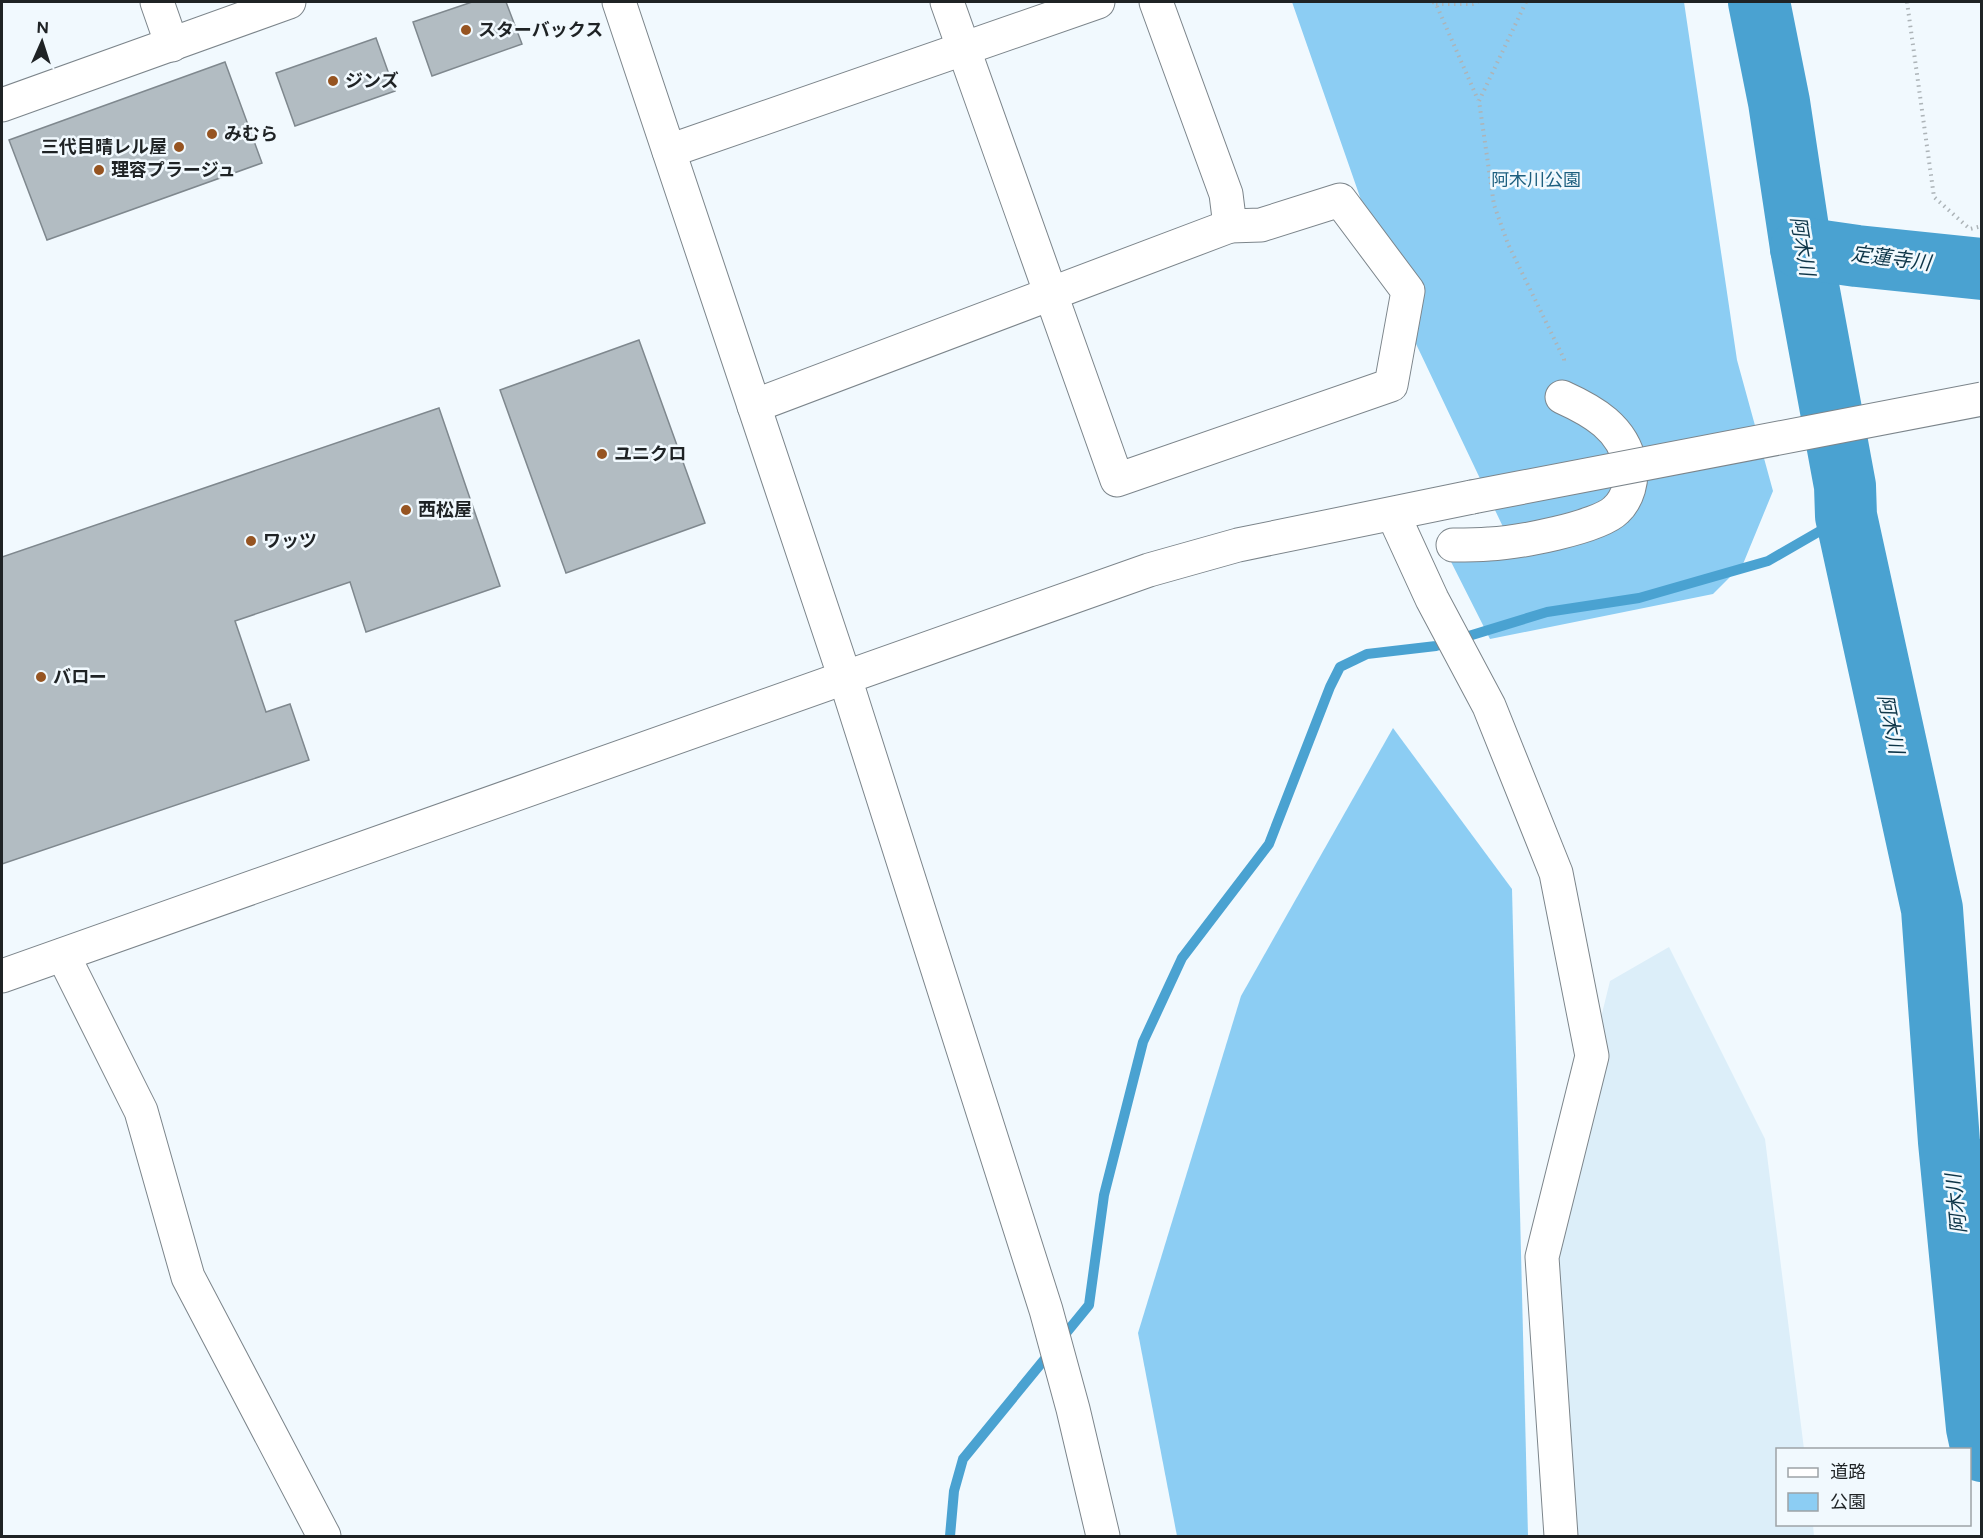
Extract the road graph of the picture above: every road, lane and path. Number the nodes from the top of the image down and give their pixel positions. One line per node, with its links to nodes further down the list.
1 (157, 2): 11 (street)
2 (289, 2): 11 (street)
3 (619, 2): 15 (street)
4 (947, 2): 12 (street)
5 (1098, 2): 12 (street)
6 (1156, 2): 16 (street)
7 (1478, 2): 10 (path)
8 (1526, 2): 13 (path)
9 (1907, 2): 17 (path)
10 (1434, 3): 13 (path)
11 (172, 45): 14 (street)
12 (964, 48): 15 (street); 18 (street)
13 (1479, 101): 19 (path)
14 (2, 105)
15 (669, 151): 21 (street)
16 (1230, 226): 18 (street); 18 (street)
17 (1982, 226)
18 (1051, 294): 21 (street)
19 (1562, 397): 23 (street)
20 (1982, 399): 22 (street, bridge)
21 (754, 406): 24 (street)
22 (1393, 514): 24 (street); 29 (street)
23 (1453, 545)
24 (845, 678): 25 (street); 28 (street)
25 (63, 955): 26 (street); 27 (street)
26 (2, 976)
27 (324, 1536)
28 (1103, 1536)
29 (1561, 1536)

